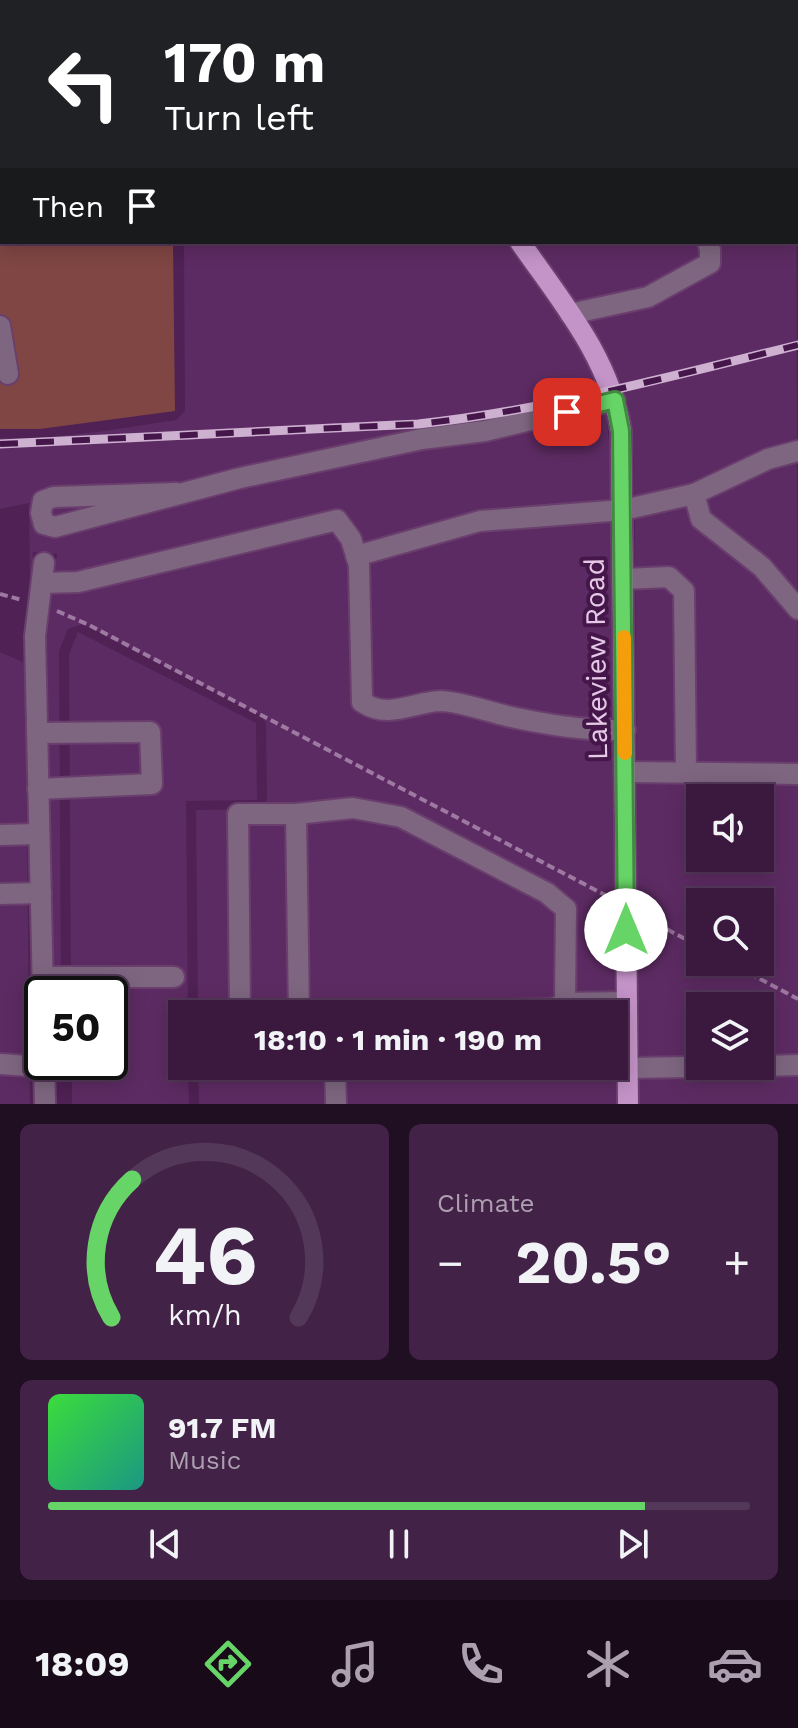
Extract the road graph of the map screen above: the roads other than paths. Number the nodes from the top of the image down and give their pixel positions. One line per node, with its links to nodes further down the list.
1 (521, 244): 3 (main road, Lakeview Road)
2 (708, 244): 3 (street)
3 (570, 314): 6 (main road, Lakeview Road)
4 (0, 330): 5 (street)
5 (8, 374)
6 (615, 400): 8 (street); 10 (main road, Lakeview Road)
7 (798, 451): 9 (street)
8 (177, 493): 8 (street)
9 (694, 494): 10 (street); 13 (street)
10 (623, 510): 11 (street); 12 (main road, Lakeview Road)
11 (356, 556): 14 (street); 15 (street)
12 (624, 579): 14 (main road, Lakeview Road); 17 (street)
13 (798, 609)
14 (625, 730): 16 (main road, Lakeview Road)
15 (37, 733): 19 (street); 19 (street)
16 (626, 772): 17 (street); 31 (main road, Lakeview Road)
17 (686, 773): 18 (street)
18 (798, 774)
19 (38, 789): 21 (street)
20 (296, 814): 28 (street); 29 (street); 30 (street)
21 (39, 834): 22 (street); 23 (street)
22 (0, 835)
23 (41, 893): 24 (street); 25 (street)
24 (0, 894)
25 (42, 976)
26 (174, 977): 27 (street)
27 (128, 980)
28 (240, 1000)
29 (299, 1000)
30 (565, 1000)
31 (627, 1000)
32 (0, 1064): 33 (street)
33 (24, 1065)
34 (798, 1065): 35 (street)
35 (774, 1066)
36 (686, 1067): 37 (street)
37 (628, 1068)
38 (44, 1080): 41 (street)
39 (335, 1080): 42 (street)
40 (628, 1080): 43 (main road, Lakeview Road)
41 (45, 1104)
42 (336, 1104)
43 (628, 1104)

